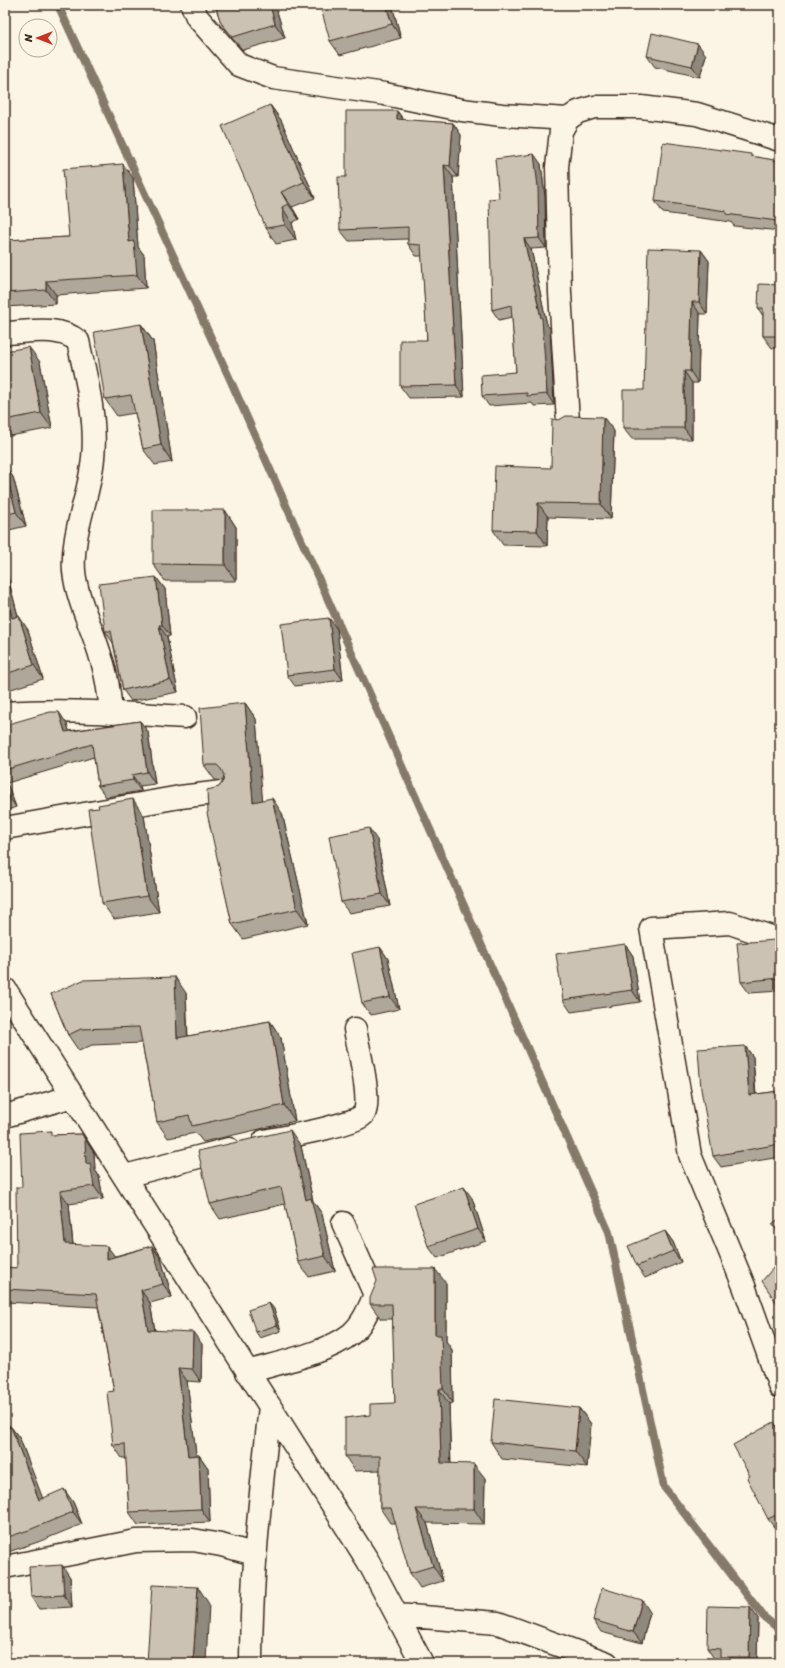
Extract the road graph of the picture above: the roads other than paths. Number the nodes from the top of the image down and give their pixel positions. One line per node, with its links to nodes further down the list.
1 (192, 5): 2 (street)
2 (568, 118): 3 (street); 5 (street)
3 (780, 140)
4 (5, 333): 6 (street)
5 (568, 422)
6 (111, 711): 7 (street); 8 (street)
7 (5, 712)
8 (185, 717)
9 (222, 792): 10 (street)
10 (5, 828)
11 (780, 940): 19 (street)
12 (5, 989): 14 (street)
13 (355, 1029): 16 (street)
14 (73, 1096): 15 (street); 16 (street)
15 (5, 1116)
16 (125, 1176): 18 (street)
17 (343, 1223): 18 (street)
18 (246, 1372): 20 (street)
19 (780, 1387)
20 (270, 1406): 21 (street); 23 (street)
21 (254, 1554): 22 (street); 24 (street)
22 (5, 1567)
23 (397, 1615): 25 (street); 26 (street)
24 (251, 1663)
25 (422, 1663)
26 (607, 1663)

